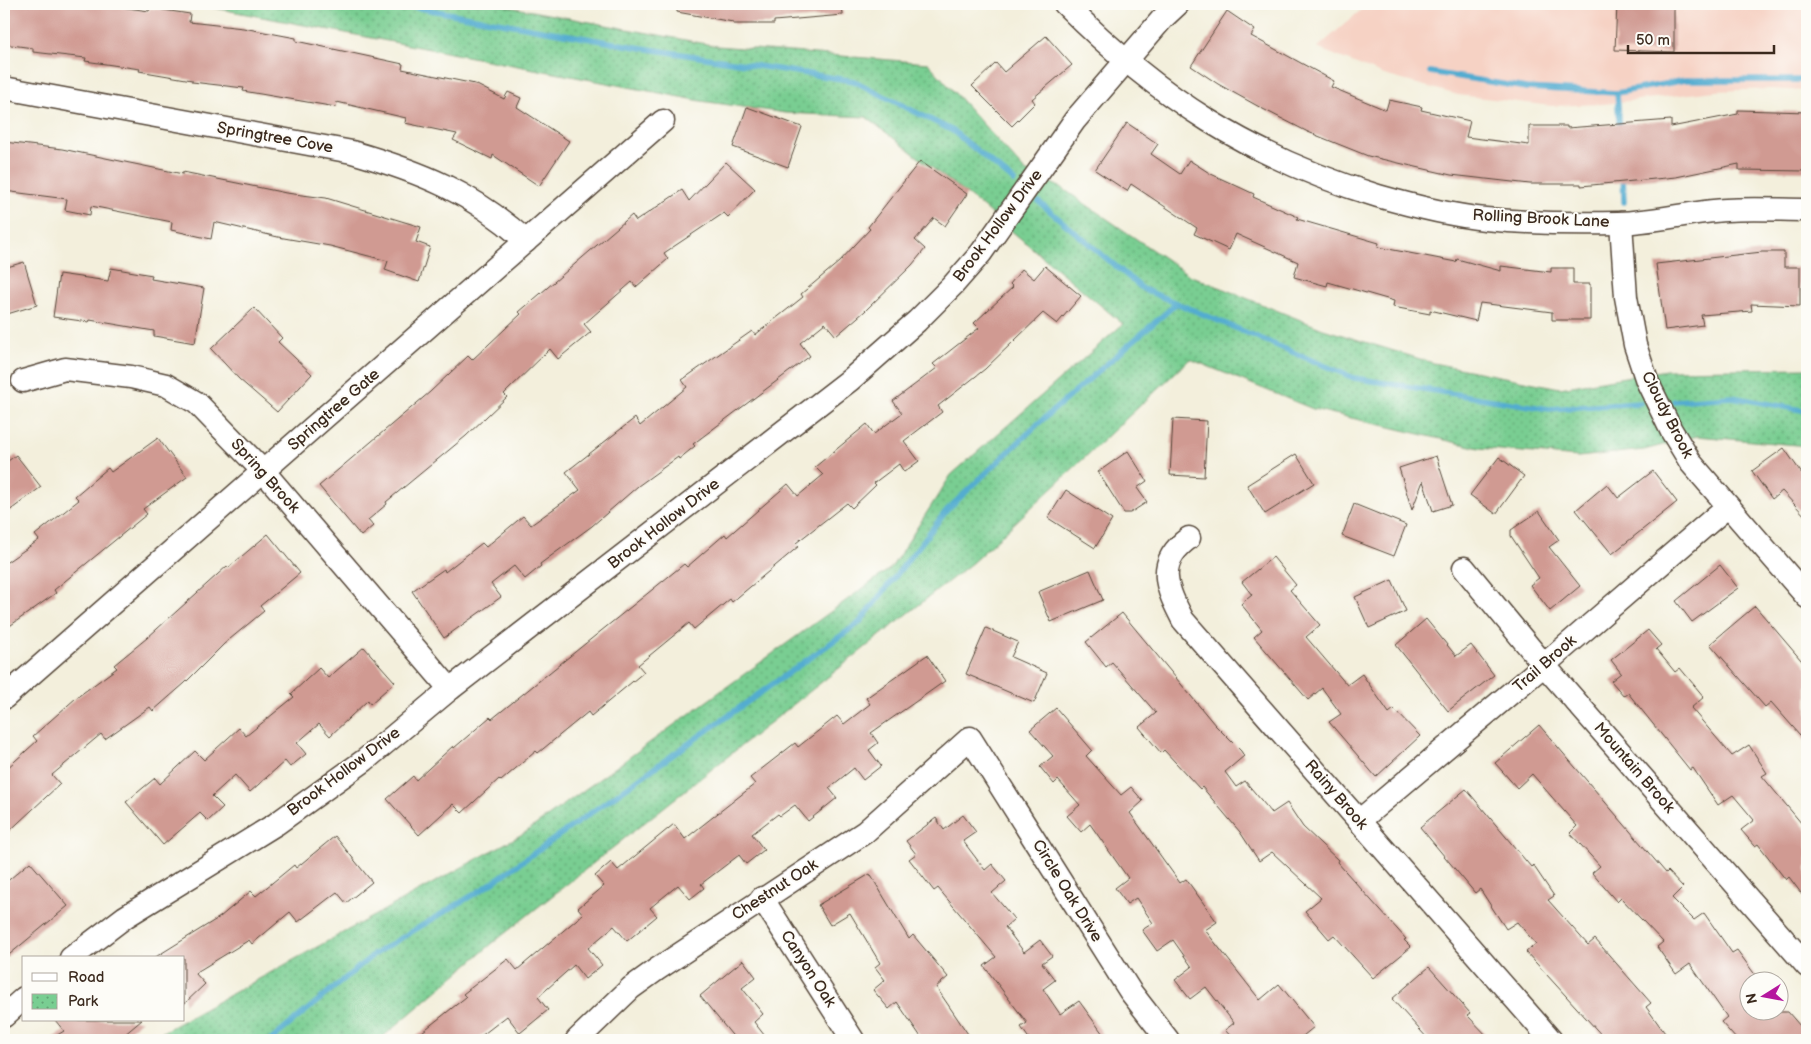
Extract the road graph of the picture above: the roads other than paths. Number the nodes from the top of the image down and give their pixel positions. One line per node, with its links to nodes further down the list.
1 (1066, 4): 3 (street, Rolling Brook Lane)
2 (1178, 4): 3 (street, Brook Hollow Drive)
3 (1125, 62): 7 (street, Rolling Brook Lane); 16 (street, Brook Hollow Drive)
4 (4, 88): 8 (street, Springtree Cove)
5 (663, 120): 8 (street, Springtree Gate)
6 (1807, 210): 7 (street, Rolling Brook Lane)
7 (1621, 223): 11 (street, Cloudy Brook)
8 (526, 241): 10 (street, Springtree Gate)
9 (23, 382): 10 (street, Spring Brook)
10 (264, 472): 16 (street, Spring Brook); 17 (street, Springtree Gate)
11 (1728, 506): 14 (street, Cloudy Brook); 15 (street, Trail Brook)
12 (1189, 538): 19 (street, Rainy Brook)
13 (1464, 568): 15 (street, Mountain Brook)
14 (1807, 597)
15 (1544, 665): 19 (street, Trail Brook); 22 (street, Mountain Brook)
16 (450, 689): 21 (street, Brook Hollow Drive)
17 (4, 698)
18 (970, 738): 20 (street, Chestnut Oak); 27 (street, Circle Oak Drive)
19 (1359, 821): 28 (street, Rainy Brook)
20 (762, 898): 25 (street, Chestnut Oak); 26 (street, Canyon Oak)
21 (73, 956)
22 (1807, 966)
23 (22, 1000): 24 (street)
24 (4, 1016)
25 (577, 1040)
26 (853, 1040)
27 (1168, 1040)
28 (1551, 1040)

